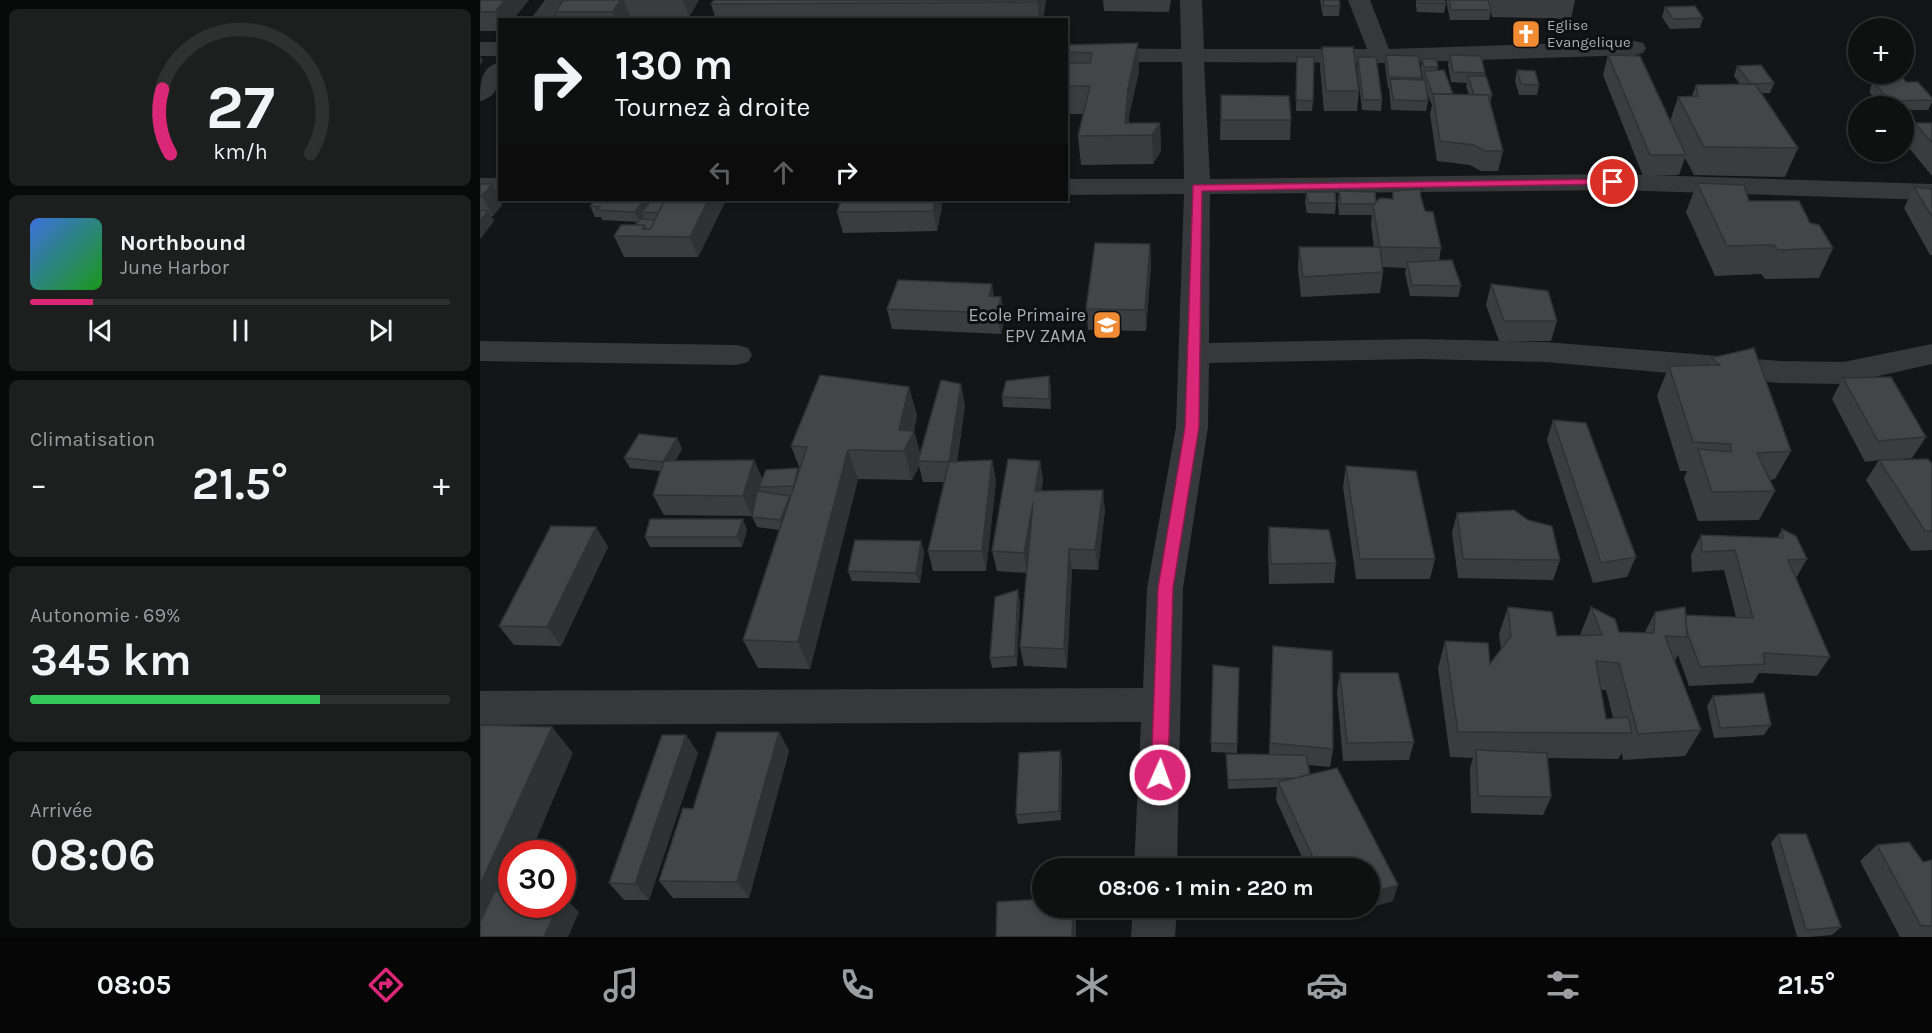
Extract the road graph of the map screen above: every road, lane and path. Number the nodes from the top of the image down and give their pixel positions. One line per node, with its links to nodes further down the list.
1 (556, 0): 4 (street)
2 (1191, 0): 9 (street)
3 (1359, 0): 10 (street)
4 (542, 18)
5 (1635, 48): 10 (street)
6 (480, 49): 7 (street)
7 (498, 49)
8 (1068, 55): 9 (street)
9 (1194, 55): 10 (street); 16 (street)
10 (1381, 56)
11 (498, 72): 12 (street)
12 (480, 94)
13 (480, 186): 14 (street)
14 (498, 186)
15 (1068, 187): 16 (street)
16 (1197, 188): 17 (street); 19 (street)
17 (1932, 192)
18 (480, 351): 21 (street)
19 (1194, 353): 20 (street); 22 (street)
20 (1932, 354)
21 (736, 355)
22 (1162, 705): 23 (street); 24 (street)
23 (480, 708)
24 (1156, 858)
25 (1155, 918): 26 (street)
26 (1154, 937)

